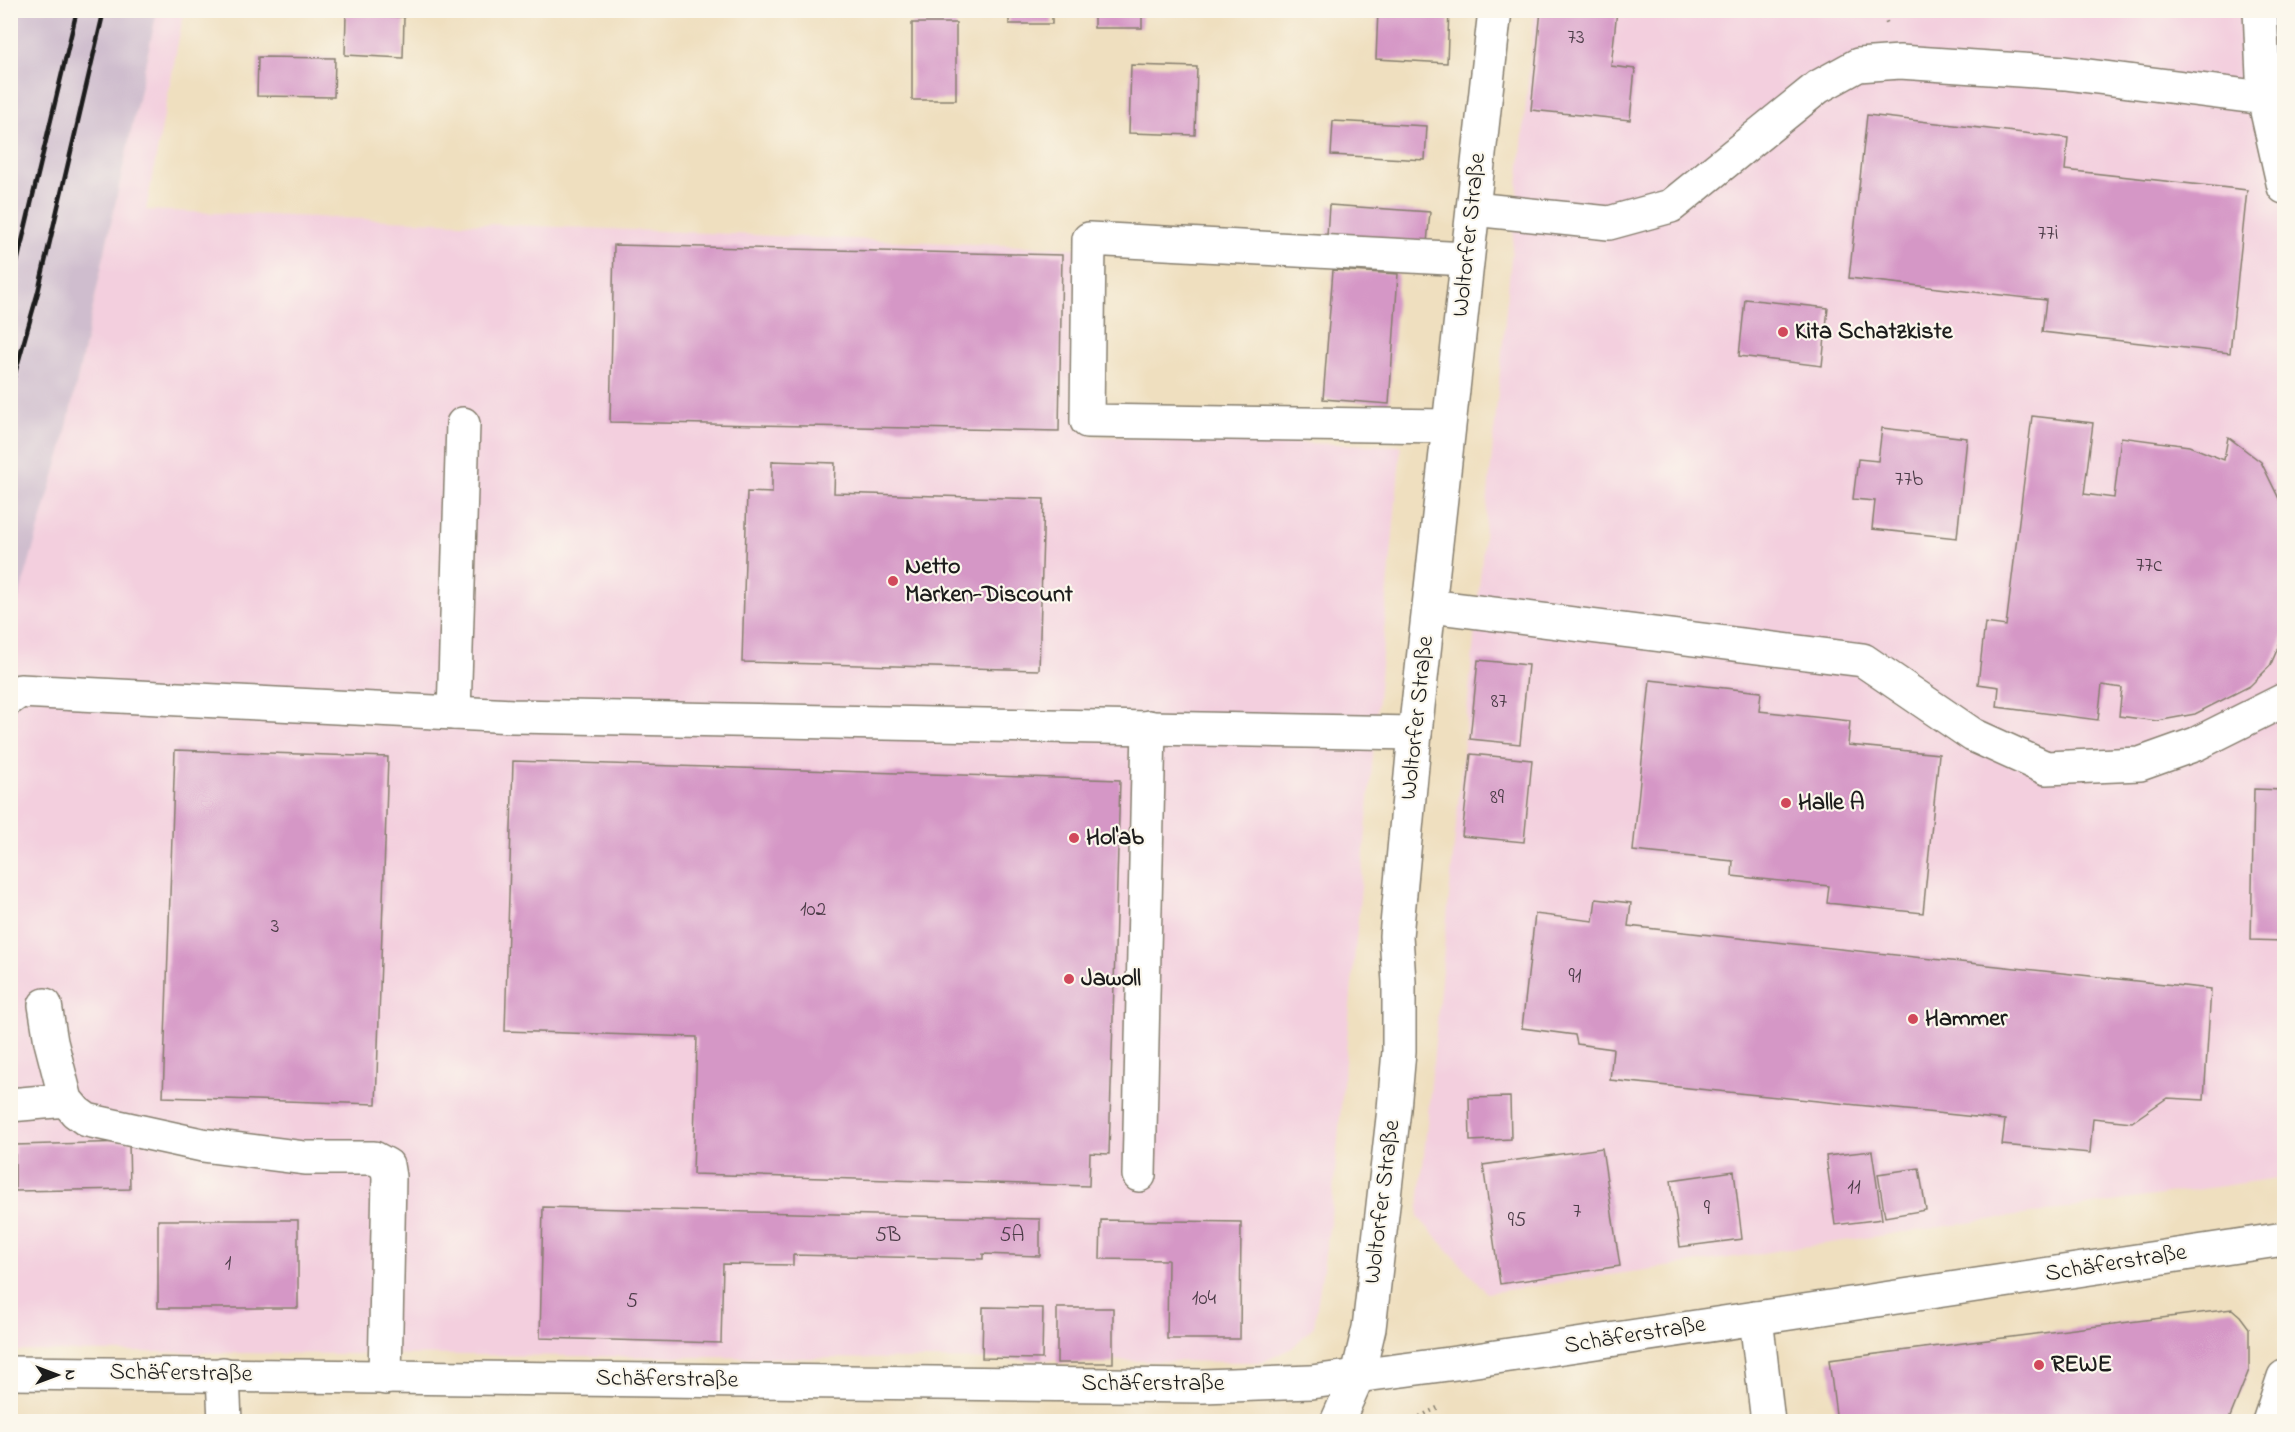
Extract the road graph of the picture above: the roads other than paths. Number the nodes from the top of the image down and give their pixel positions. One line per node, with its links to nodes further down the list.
1 (1495, 10): 5 (street, Woltorfer Straße)
2 (2260, 10): 3 (street)
3 (2274, 100): 4 (street); 5 (street)
4 (2284, 187)
5 (1473, 209): 6 (street, Woltorfer Straße)
6 (1467, 259): 8 (street, Woltorfer Straße); 8 (street)
7 (463, 424): 12 (street)
8 (1448, 426): 9 (street, Woltorfer Straße)
9 (1430, 606): 11 (street); 14 (street, Woltorfer Straße)
10 (10, 698): 12 (street)
11 (2284, 700)
12 (454, 713): 13 (street)
13 (1149, 727): 14 (street); 18 (street)
14 (1415, 733): 23 (street, Woltorfer Straße)
15 (45, 1005): 16 (street)
16 (66, 1100): 17 (street); 25 (street)
17 (10, 1105)
18 (1140, 1175)
19 (2284, 1239): 20 (street, Schäferstraße)
20 (1756, 1318): 23 (street, Schäferstraße); 28 (street)
21 (10, 1372): 22 (street, Schäferstraße)
22 (223, 1374): 25 (street, Schäferstraße); 26 (street)
23 (1358, 1375): 25 (street, Schäferstraße); 27 (street, Woltorfer Straße)
24 (2284, 1377): 29 (street)
25 (385, 1378)
26 (225, 1422)
27 (1337, 1422)
28 (1768, 1422)
29 (2269, 1422)

